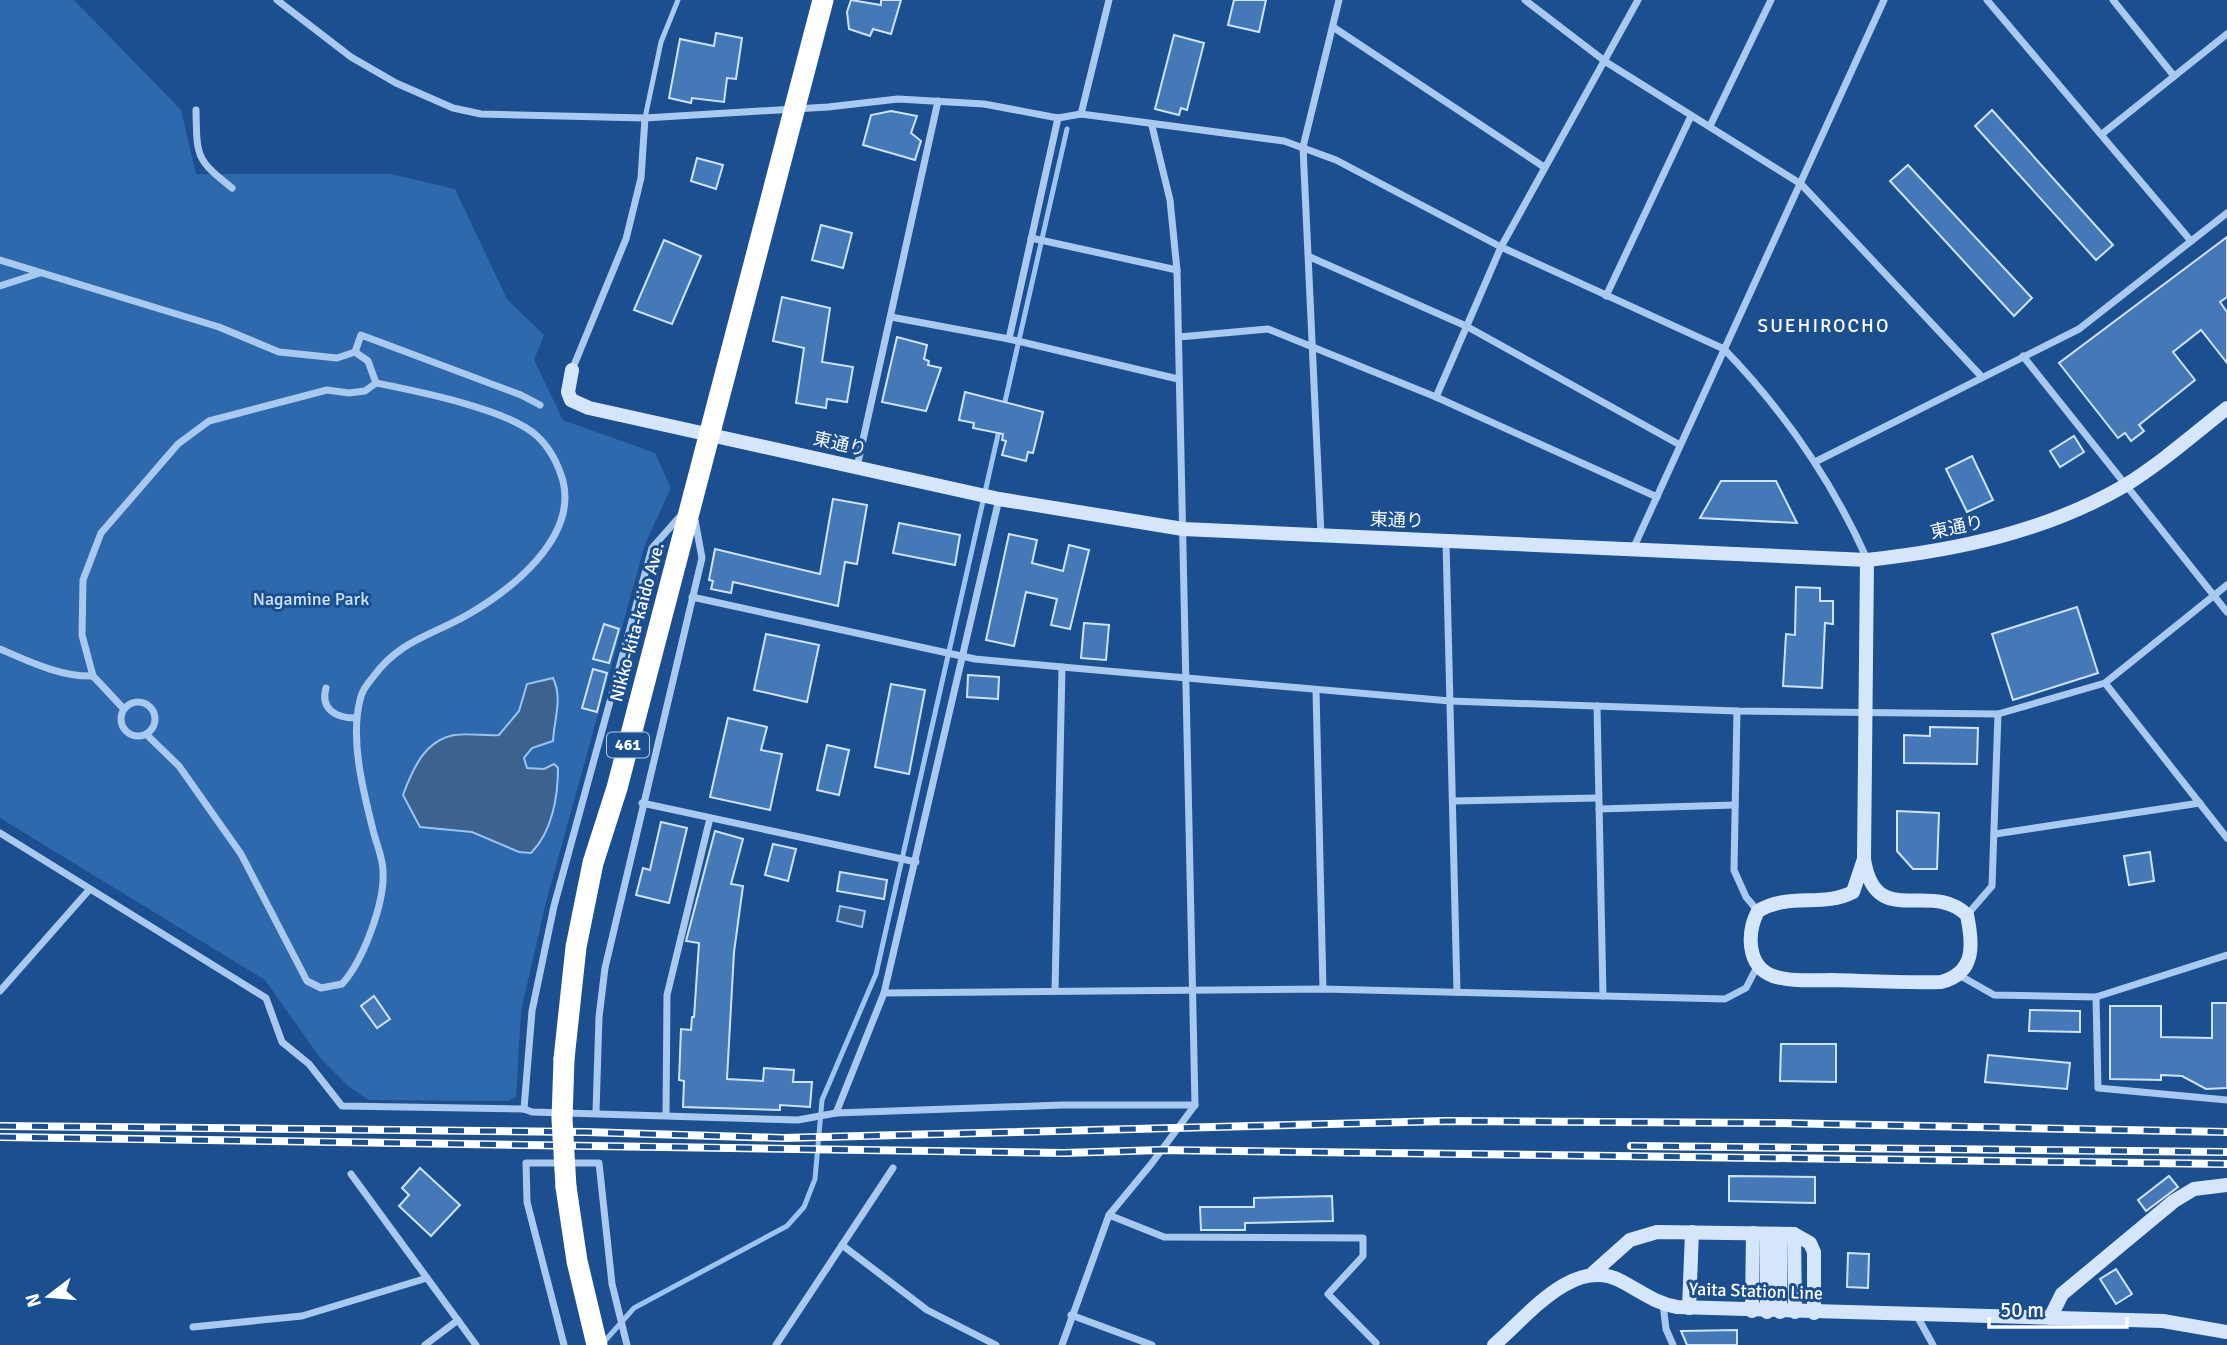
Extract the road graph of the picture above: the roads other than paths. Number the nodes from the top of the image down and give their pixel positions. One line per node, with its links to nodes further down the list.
1 (276, 0): 21 (street)
2 (678, 0): 21 (lane)
3 (823, 0): 17 (highway, Nikko-kita-kaido Ave. / 461)
4 (1109, 0): 19 (street)
5 (1339, 0): 12 (street)
6 (1525, 0): 14 (street)
7 (1638, 0): 14 (street)
8 (1771, 0): 24 (street)
9 (1884, 0): 28 (street)
10 (1987, 0): 25 (street)
11 (2113, 0): 15 (street)
12 (1333, 27): 26 (street); 27 (street)
13 (2227, 34): 15 (street)
14 (1606, 62): 20 (street); 27 (street)
15 (2174, 76): 25 (street)
16 (938, 102): 17 (street); 22 (street); 40 (street)
17 (795, 109): 21 (street); 55 (highway, Nikko-kita-kaido Ave. / 461)
18 (196, 110): 29 (street)
19 (1081, 114): 22 (street); 23 (street)
20 (1691, 116): 24 (street); 39 (street)
21 (645, 118): 48 (street)
22 (1058, 118): 31 (street)
23 (1152, 126): 26 (street); 36 (street)
24 (1710, 127): 28 (street)
25 (2102, 135): 32 (street)
26 (1303, 147): 33 (street); 34 (street)
27 (1544, 167): 33 (street)
28 (1801, 184): 45 (street); 49 (street)
29 (232, 188)
30 (2227, 213): 32 (street)
31 (1031, 239): 36 (street); 43 (street)
32 (2190, 242): 47 (street)
33 (1501, 247): 39 (street); 41 (street)
34 (1310, 257): 41 (street); 44 (street)
35 (0, 260): 37 (street)
36 (1177, 270): 42 (street)
37 (41, 273): 38 (street); 46 (street)
38 (0, 286)
39 (1606, 296): 45 (street)
40 (891, 317): 43 (street); 58 (street)
41 (1466, 326): 52 (street); 56 (street)
42 (1179, 337): 44 (street); 50 (street)
43 (1009, 340): 50 (street)
44 (1313, 347): 52 (street); 64 (street)
45 (1724, 349): 56 (street); 57 (street)
46 (355, 352): 51 (street); 53 (street)
47 (2023, 356): 49 (street); 59 (street)
48 (572, 370): 55 (street, 東通り)
49 (1981, 376): 57 (street)
50 (1178, 379): 63 (street)
51 (376, 383): 75 (street); 86 (street)
52 (1436, 397): 60 (street)
53 (540, 405)
54 (2227, 408): 59 (street, 東通り)
55 (710, 434): 58 (street, 東通り); 62 (highway, Nikko-kita-kaido Ave. / 461)
56 (1679, 445): 60 (street)
57 (1817, 461): 67 (street)
58 (857, 467): 61 (street, 東通り)
59 (2125, 485): 67 (street, 東通り); 69 (street)
60 (1657, 497): 66 (street)
61 (999, 499): 63 (street, 東通り); 73 (street)
62 (692, 502): 70 (street); 116 (street); 144 (highway, Nikko-kita-kaido Ave. / 461, bridge)
63 (1183, 529): 64 (street, 東通り); 76 (street)
64 (1321, 536): 65 (street, 東通り)
65 (1446, 541): 66 (street, 東通り); 80 (street)
66 (1633, 550): 67 (street, 東通り)
67 (1867, 560): 84 (street)
68 (2227, 585): 69 (street)
69 (2213, 595): 71 (street); 77 (street)
70 (692, 597): 73 (street); 90 (street)
71 (2227, 612)
72 (0, 649): 75 (street)
73 (963, 656): 74 (street); 99 (street)
74 (1062, 667): 76 (street); 109 (street)
75 (93, 676): 82 (street)
76 (1185, 678): 79 (street); 106 (street)
77 (2105, 683): 85 (street); 91 (street)
78 (326, 688): 86 (street)
79 (1316, 690): 80 (street); 107 (street)
80 (1450, 701): 81 (street); 89 (street)
81 (1597, 706): 83 (street); 88 (street)
82 (123, 708): 87 (street); 87 (street)
83 (1737, 712): 84 (street); 92 (street)
84 (1865, 712): 85 (street); 98 (street)
85 (1998, 715): 96 (street)
86 (355, 718): 87 (street)
87 (147, 735)
88 (1597, 798): 89 (street); 93 (street)
89 (1453, 802): 110 (street)
90 (642, 803): 94 (street); 117 (street)
91 (2200, 803): 96 (street); 97 (street)
92 (1734, 805): 93 (street); 101 (street)
93 (1599, 809): 112 (street)
94 (710, 818): 99 (street); 119 (street)
95 (0, 833): 100 (street)
96 (1995, 834): 102 (street)
97 (2227, 838)
98 (1864, 859): 101 (street); 102 (street)
99 (916, 862): 111 (street)
100 (89, 890): 108 (street); 116 (street)
101 (1758, 911): 104 (street)
102 (1967, 915): 105 (street)
103 (2227, 955): 113 (street)
104 (1758, 965): 105 (street); 112 (street)
105 (1959, 975): 113 (street)
106 (1194, 989): 107 (street); 109 (street); 115 (street)
107 (1322, 989): 110 (street)
108 (0, 991)
109 (1055, 991): 111 (street)
110 (1457, 992): 112 (street)
111 (884, 993): 118 (street)
112 (1603, 996)
113 (2096, 998): 114 (street)
114 (2227, 1100)
115 (1195, 1105): 118 (street); 123 (street)
116 (524, 1109): 117 (street)
117 (596, 1112): 119 (street)
118 (835, 1113): 119 (street)
119 (666, 1115)
120 (893, 1168): 126 (street)
121 (351, 1174): 128 (street)
122 (2227, 1185): 136 (street)
123 (1109, 1215): 134 (street); 140 (street)
124 (1692, 1232): 125 (street); 127 (street); 130 (street)
125 (1774, 1234): 131 (street); 132 (street); 132 (street); 133 (street)
126 (842, 1245): 146 (street); 147 (street)
127 (1593, 1273): 129 (street, Yaita Station Line); 150 (street)
128 (427, 1278): 137 (street); 138 (street)
129 (1663, 1304): 130 (street, Yaita Station Line); 151 (street)
130 (1689, 1308): 131 (street, Yaita Station Line)
131 (1752, 1311): 132 (street, Yaita Station Line)
132 (1781, 1312): 133 (street, Yaita Station Line)
133 (1814, 1313): 135 (street, Yaita Station Line)
134 (1071, 1315): 148 (street); 149 (street)
135 (1917, 1316): 136 (street, Yaita Station Line); 152 (street)
136 (2050, 1318): 139 (street, Yaita Station Line)
137 (458, 1320): 141 (street); 142 (street)
138 (193, 1327)
139 (2227, 1332)
140 (1376, 1343)
141 (425, 1345)
142 (476, 1345)
143 (564, 1345): 145 (street)
144 (597, 1345)
145 (627, 1345)
146 (776, 1345)
147 (996, 1345)
148 (1062, 1345)
149 (1152, 1345)
150 (1494, 1345)
151 (1673, 1345)
152 (1933, 1345)

